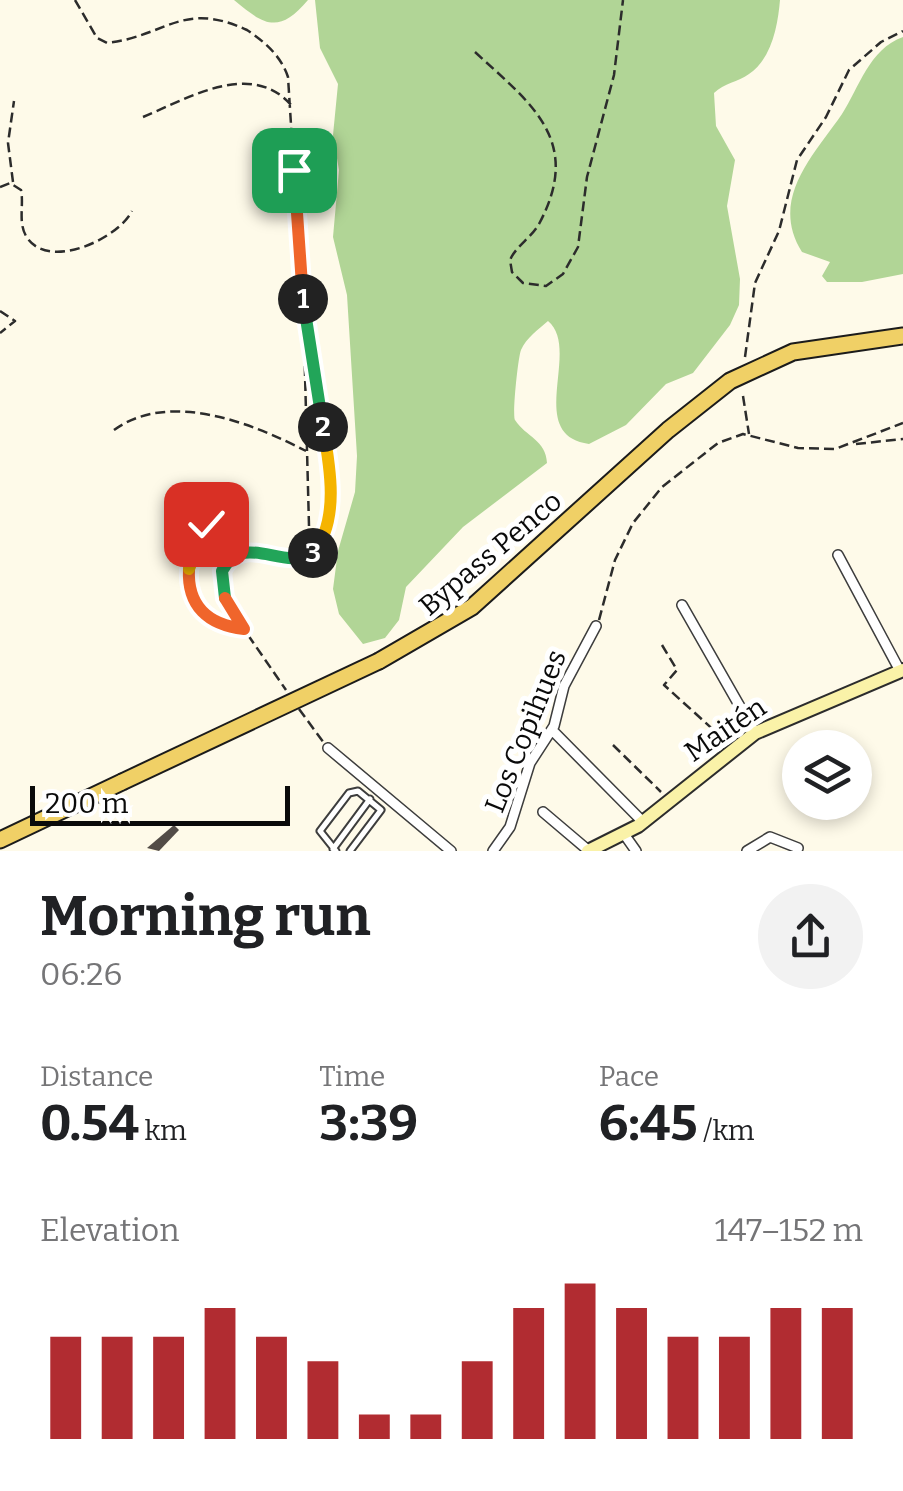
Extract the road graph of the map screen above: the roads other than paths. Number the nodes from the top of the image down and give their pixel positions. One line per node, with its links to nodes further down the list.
1 (903, 338): 15 (main road, Bypass Penco, bridge)
2 (238, 501): 6 (lane)
3 (838, 556): 7 (street)
4 (682, 605): 9 (street)
5 (596, 626): 8 (street, Los Copihues)
6 (244, 629)
7 (902, 670): 9 (main road, Maitén)
8 (552, 730): 13 (street); 20 (street, Los Copihues)
9 (755, 733): 13 (main road, Maitén)
10 (328, 748): 19 (street)
11 (370, 799): 17 (lane); 17 (lane); 18 (lane)
12 (543, 812): 21 (street)
13 (642, 822): 14 (main road, Maitén)
14 (624, 834): 21 (main road, Maitén); 22 (street)
15 (0, 840)
16 (798, 848): 23 (street)
17 (334, 850)
18 (350, 851)
19 (451, 851)
20 (493, 851)
21 (588, 851)
22 (636, 851)
23 (746, 851)

